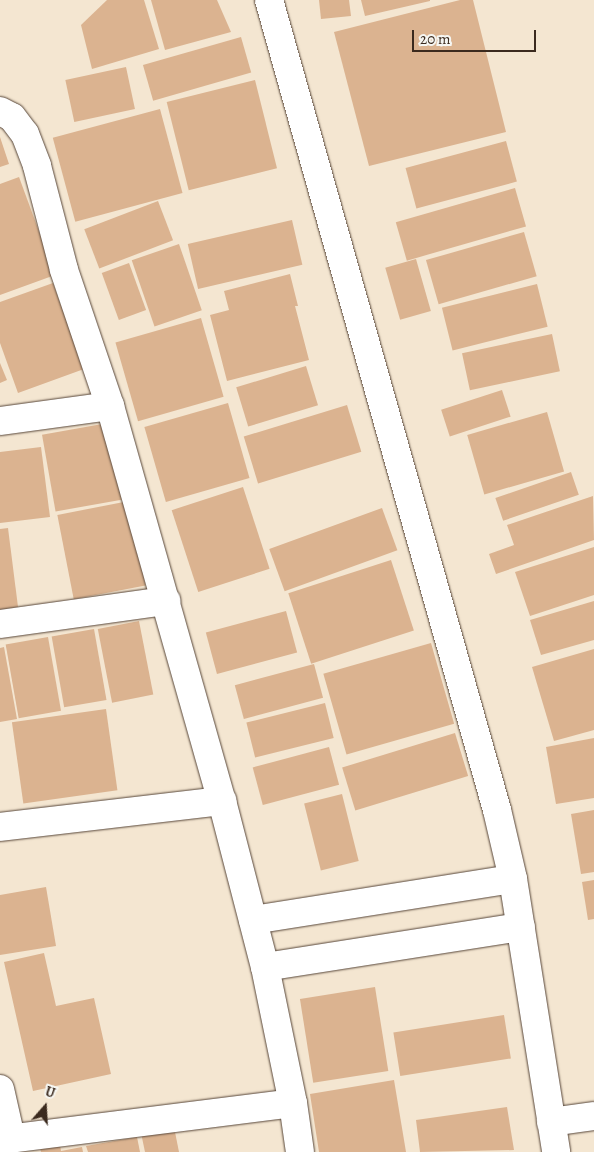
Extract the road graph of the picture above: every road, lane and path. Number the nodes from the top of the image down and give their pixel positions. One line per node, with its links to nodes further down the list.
1 (269, 0): 9 (street)
2 (0, 111): 3 (street)
3 (110, 406): 4 (street); 5 (street)
4 (0, 420)
5 (166, 601): 6 (street); 7 (street)
6 (0, 624)
7 (222, 801): 8 (street); 10 (street)
8 (0, 827)
9 (513, 879): 10 (street); 11 (street)
10 (253, 920): 12 (street)
11 (521, 926): 12 (street); 16 (street)
12 (266, 967): 14 (street)
13 (0, 1089): 17 (street)
14 (293, 1102): 17 (street); 18 (street)
15 (594, 1116): 16 (street)
16 (551, 1122): 19 (street)
17 (5, 1139)
18 (300, 1152)
19 (556, 1152)

